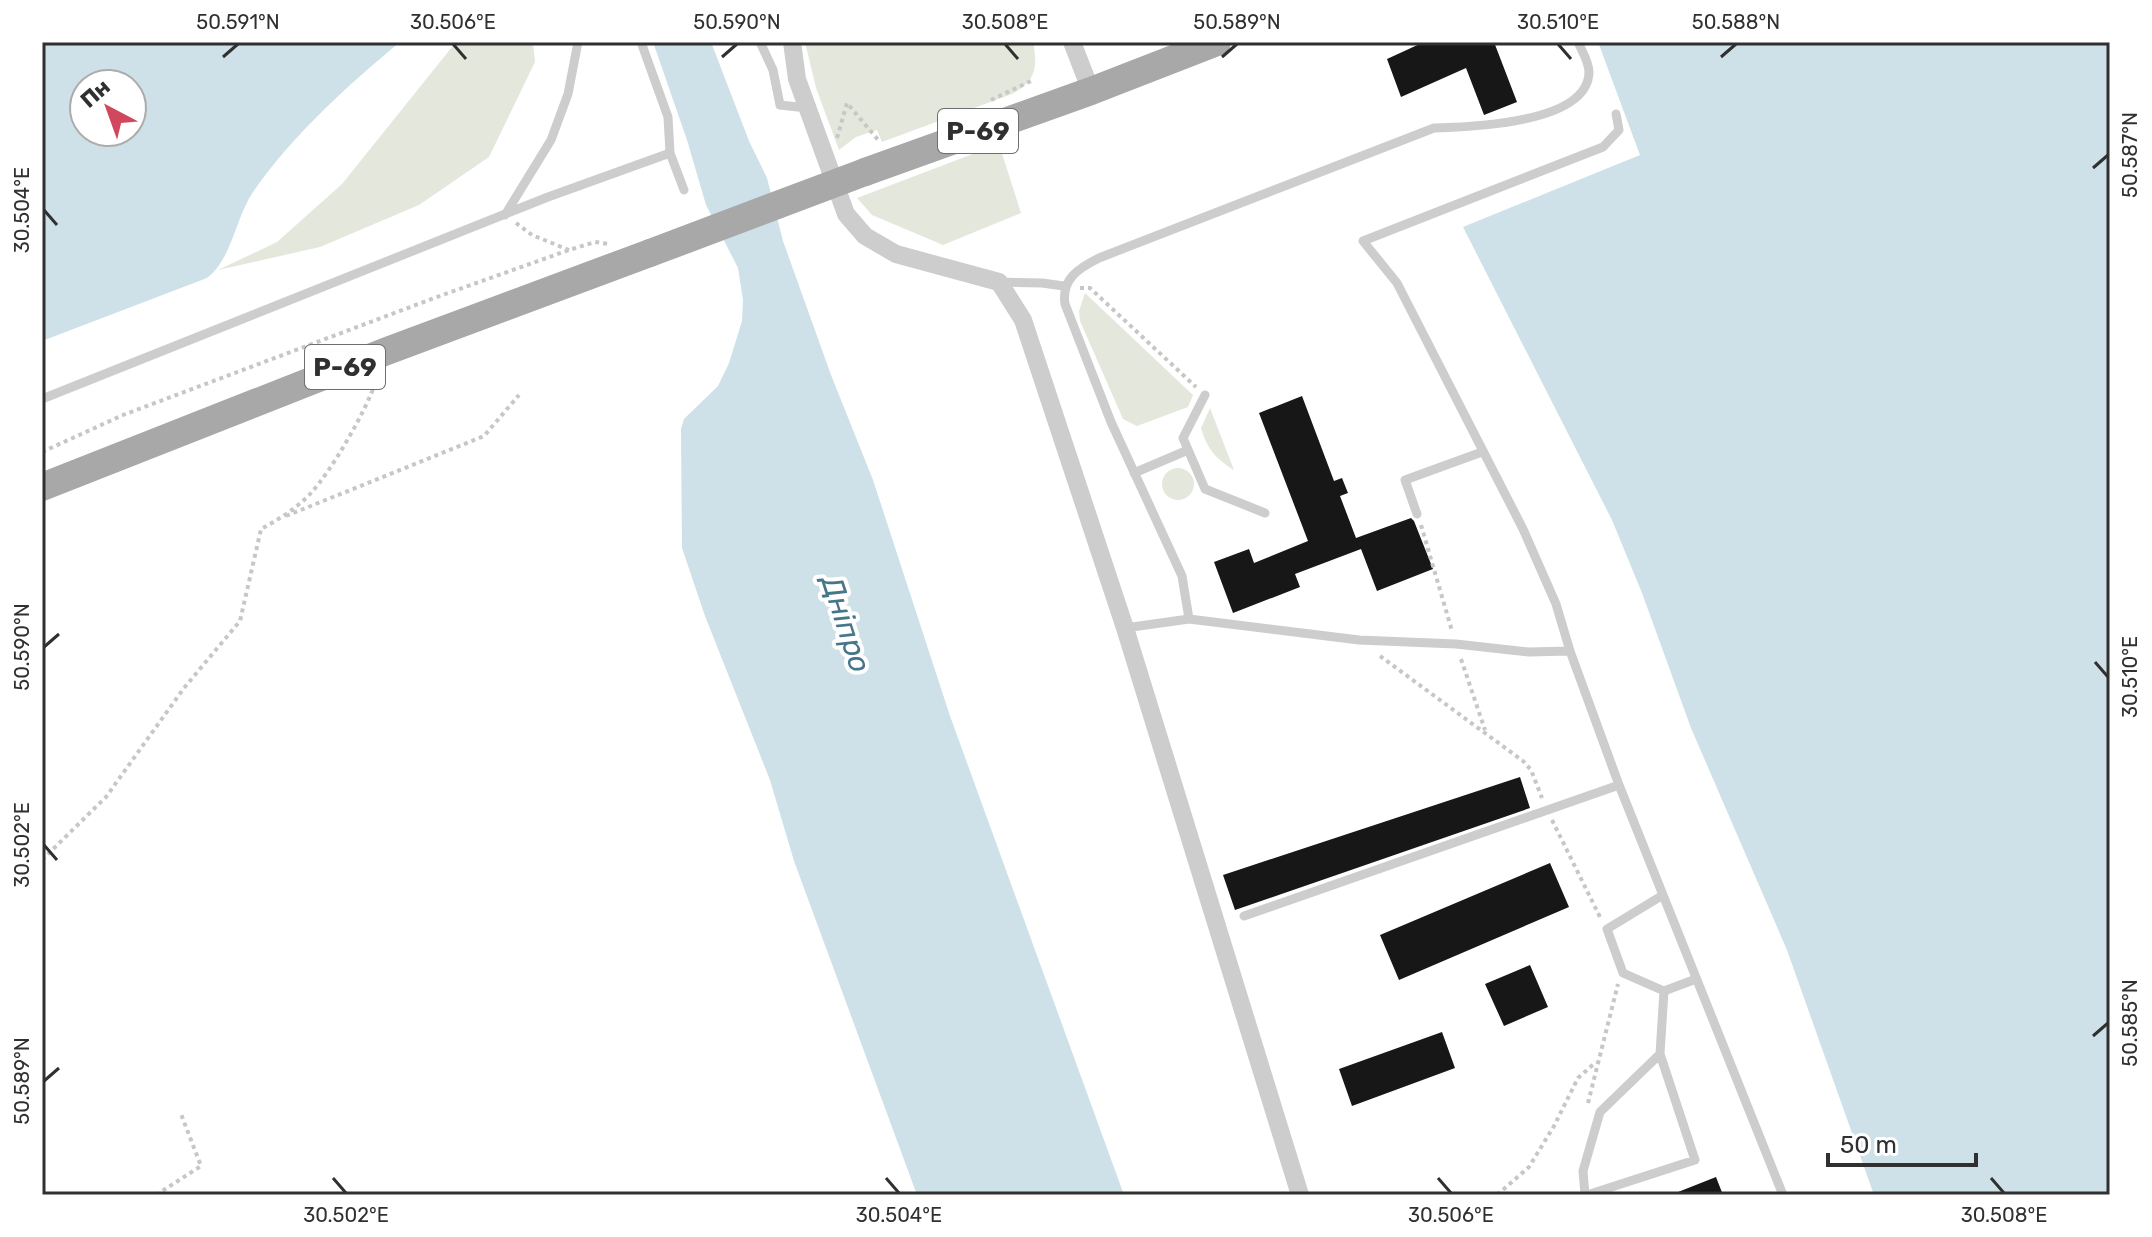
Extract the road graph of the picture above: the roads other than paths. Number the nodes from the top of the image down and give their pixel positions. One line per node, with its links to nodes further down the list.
1 (578, 42): 13 (lane)
2 (641, 42): 11 (lane)
3 (760, 42): 9 (lane)
4 (792, 42): 9 (street)
5 (1072, 42): 8 (street)
6 (1217, 42): 8 (main road, Р-69)
7 (1578, 42): 15 (lane)
8 (1091, 91): 21 (main road, Р-69, bridge)
9 (807, 108): 14 (street)
10 (1616, 114): 19 (lane)
11 (670, 153): 12 (lane); 13 (lane)
12 (684, 190)
13 (505, 215): 17 (lane)
14 (999, 282): 15 (lane); 25 (street)
15 (1064, 286): 20 (lane)
16 (1205, 395): 18 (lane)
17 (42, 399)
18 (1188, 450): 20 (lane); 22 (lane)
19 (1482, 452): 23 (lane); 26 (lane)
20 (1134, 473): 24 (lane)
21 (42, 487)
22 (1265, 513)
23 (1417, 514)
24 (1189, 619): 25 (lane); 26 (lane)
25 (1125, 628): 33 (street)
26 (1570, 651): 27 (lane)
27 (1619, 785): 28 (lane); 29 (lane)
28 (1663, 895): 30 (lane); 31 (lane)
29 (1244, 916)
30 (1696, 979): 31 (lane); 35 (lane)
31 (1664, 991): 32 (lane)
32 (1660, 1054): 34 (lane); 34 (lane)
33 (1300, 1195)
34 (1586, 1195)
35 (1783, 1195)

